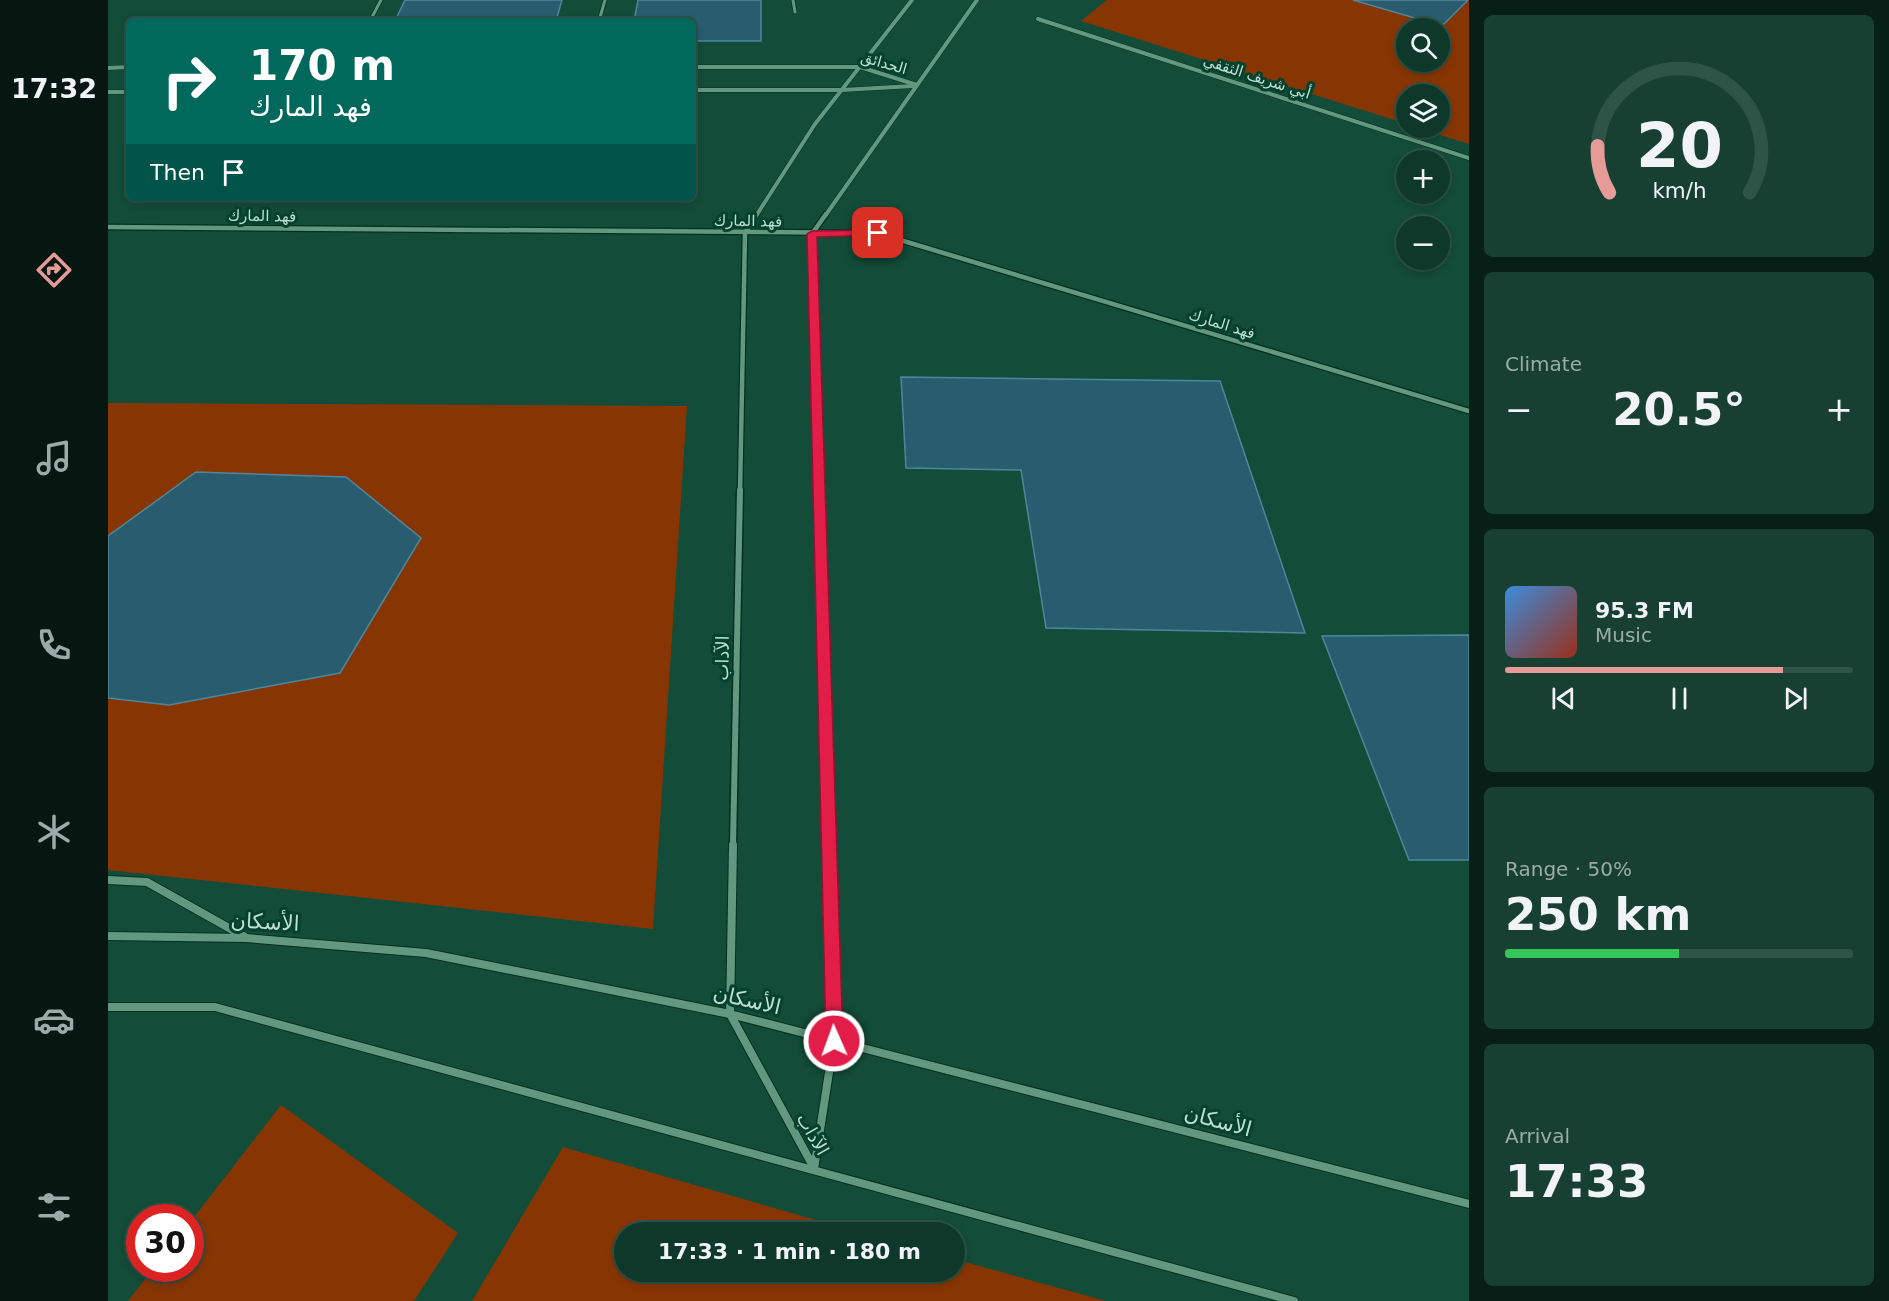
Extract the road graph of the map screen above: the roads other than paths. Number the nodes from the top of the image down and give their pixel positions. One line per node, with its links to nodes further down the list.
1 (381, 0): 7 (lane)
2 (605, 0): 8 (lane)
3 (793, 0): 6 (lane)
4 (912, 0): 10 (street)
5 (977, 0): 14 (street)
6 (795, 12)
7 (372, 18)
8 (600, 18)
9 (1038, 19): 19 (street, أبي شريف الثقفي)
10 (860, 66): 11 (street, الحدائق); 14 (street, الحدائق); 16 (street)
11 (696, 67)
12 (108, 68): 13 (street)
13 (126, 68)
14 (917, 85): 16 (street, الحدائق); 22 (street)
15 (696, 90): 16 (street, الحدائق)
16 (842, 90): 21 (street)
17 (108, 92): 18 (street)
18 (126, 92)
19 (1469, 158)
20 (108, 227): 21 (street, فهد المارك)
21 (745, 233): 22 (street, فهد المارك); 28 (street, الآداب)
22 (812, 234): 23 (street, فهد المارك); 29 (street, الآداب)
23 (1469, 411)
24 (108, 880): 26 (street)
25 (108, 936): 26 (street, الأسكان)
26 (246, 938): 28 (street, الأسكان)
27 (108, 1007): 30 (street)
28 (730, 1014): 29 (street, الأسكان); 30 (street, الآداب)
29 (834, 1041): 30 (street, الآداب); 31 (street, الأسكان)
30 (814, 1169): 32 (street)
31 (1469, 1204)
32 (1294, 1301)

